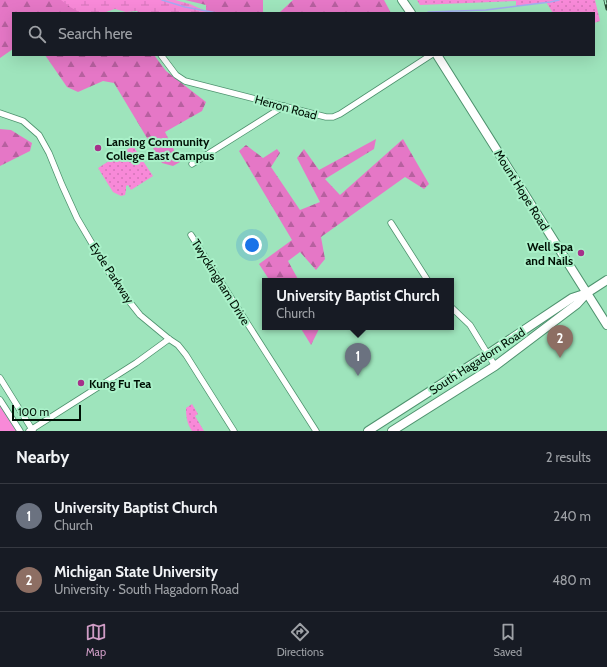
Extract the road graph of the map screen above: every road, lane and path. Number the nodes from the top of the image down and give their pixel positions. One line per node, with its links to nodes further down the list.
1 (402, 0): 2 (street)
2 (410, 12)
3 (161, 56): 6 (street, Herron Road)
4 (429, 56): 6 (street, Herron Road)
5 (439, 56): 13 (street, Mount Hope Road)
6 (284, 106): 8 (street)
7 (0, 113): 16 (street, Eyde Parkway)
8 (192, 164)
9 (391, 223): 11 (street)
10 (191, 235): 26 (street, Twyckingham Drive)
11 (426, 278)
12 (607, 280): 13 (street, South Hagadorn Road)
13 (587, 293): 15 (street, Mount Hope Road); 17 (street, South Hagadorn Road); 18 (street, South Hagadorn Road)
14 (454, 310): 17 (street)
15 (607, 325)
16 (169, 339): 23 (street); 25 (street, Eyde Parkway)
17 (488, 354): 18 (street); 21 (street, South Hagadorn Road)
18 (495, 366): 22 (street, South Hagadorn Road)
19 (0, 378): 23 (street)
20 (0, 400): 24 (street)
21 (402, 409): 22 (street); 27 (street, South Hagadorn Road)
22 (408, 421): 28 (street, South Hagadorn Road)
23 (32, 430)
24 (20, 431)
25 (234, 431)
26 (316, 431)
27 (368, 431)
28 (392, 431)

